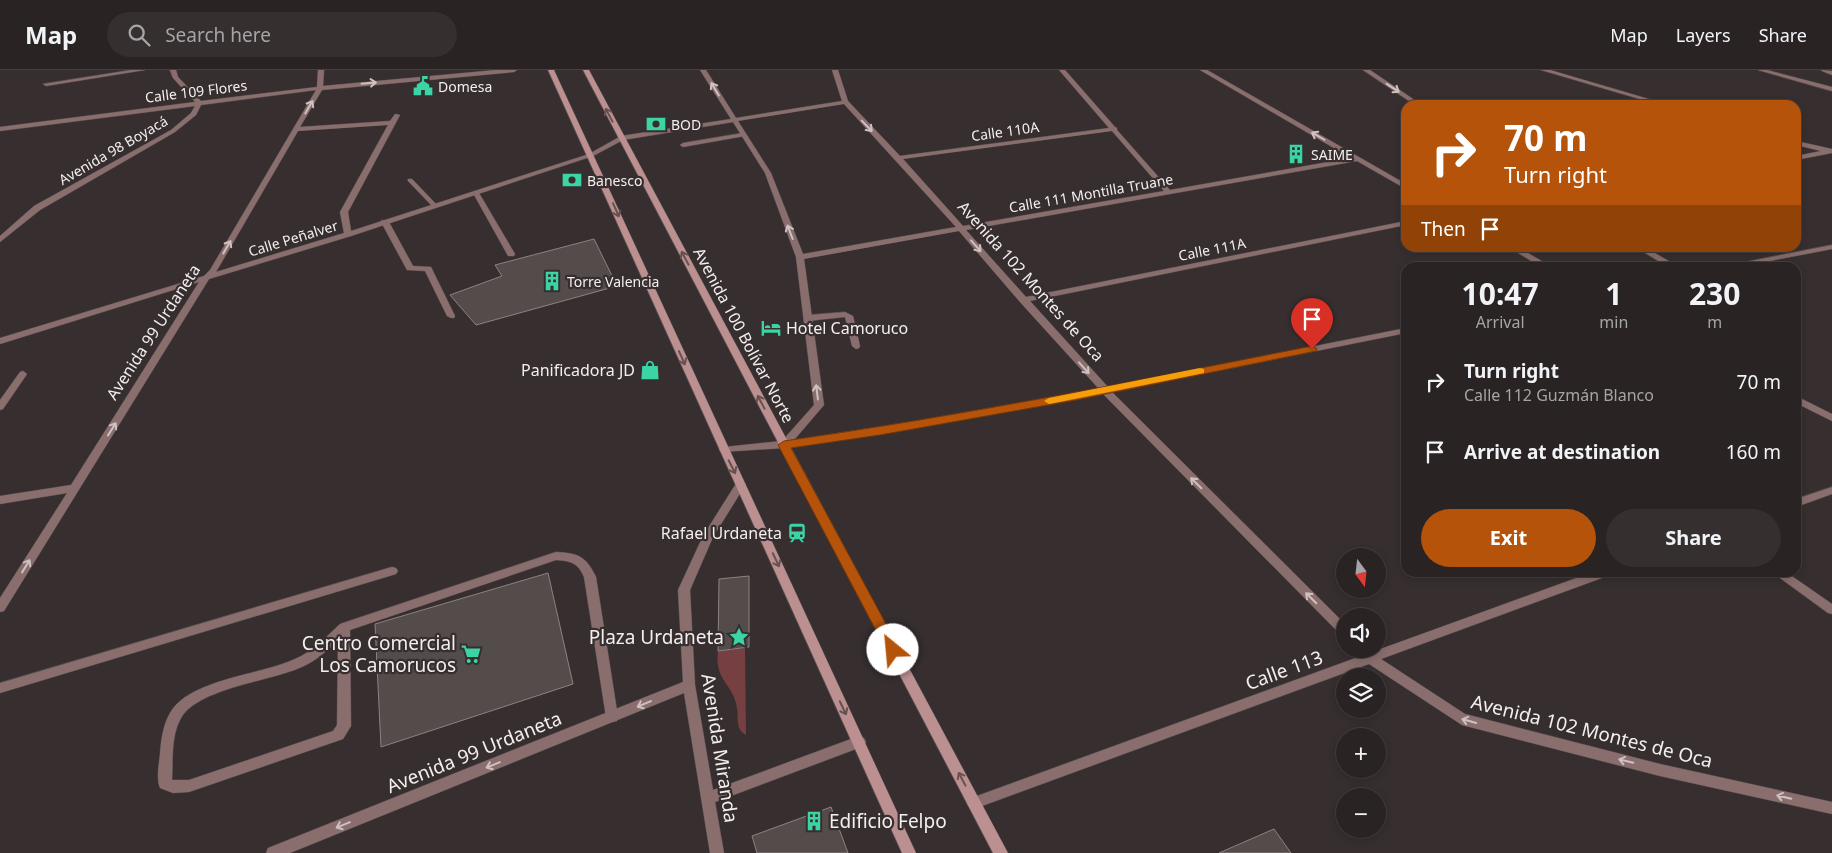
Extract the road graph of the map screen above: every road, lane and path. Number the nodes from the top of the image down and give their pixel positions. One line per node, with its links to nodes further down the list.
1 (142, 70): 16 (street)
2 (174, 70): 22 (street)
3 (321, 70): 17 (street, Avenida 99 Urdaneta)
4 (514, 70): 17 (street, Calle 109 Flores, one-way to 4)
5 (551, 70): 34 (main road)
6 (586, 70): 30 (main road, Avenida 100 Bolívar Norte, one-way to 6)
7 (703, 70): 24 (street, one-way to 7)
8 (835, 70): 21 (street, Avenida 102 Montes de Oca)
9 (1062, 70): 28 (street)
10 (1203, 70): 37 (street, one-way to 10)
11 (1366, 70): 19 (street, one-way to 19)
12 (1544, 70): 20 (street)
13 (1761, 70): 18 (street)
14 (1824, 70): 15 (street)
15 (1832, 73)
16 (46, 84)
17 (320, 88): 22 (street, Calle 109 Flores); 27 (street, Avenida 99 Urdaneta, one-way to 17)
18 (1832, 88)
19 (1412, 100)
20 (1649, 100)
21 (845, 102): 24 (street); 36 (street, Avenida 102 Montes de Oca, one-way to 36)
22 (199, 103): 26 (street, Calle 109 Flores); 47 (street, Avenida 98 Boyacá)
23 (397, 115): 25 (street)
24 (733, 120): 29 (street); 30 (street)
25 (393, 123): 27 (street); 46 (street)
26 (0, 129)
27 (296, 129): 58 (street, Avenida 99 Urdaneta, one-way to 27)
28 (1115, 129): 36 (street, Calle 110A); 40 (street)
29 (743, 135): 32 (street); 54 (street, one-way to 29)
30 (621, 138): 34 (street, Calle Peñalver); 70 (main road, Avenida 100 Bolívar Norte, one-way to 30)
31 (1801, 144): 33 (street)
32 (683, 145)
33 (1830, 152): 35 (street)
34 (592, 155): 41 (street, Calle Peñalver); 71 (main road, one-way to 71)
35 (1801, 157)
36 (898, 158): 45 (street, Avenida 102 Montes de Oca)
37 (1358, 159): 39 (street); 40 (street, Calle 111 Montilla Truane)
38 (410, 180): 42 (street)
39 (1401, 184)
40 (1168, 192): 45 (street, Calle 111 Montilla Truane)
41 (476, 193): 42 (street, Calle Peñalver); 53 (street)
42 (435, 206): 43 (street, Calle Peñalver)
43 (385, 222): 46 (street, Calle Peñalver); 60 (street)
44 (1401, 224): 59 (street, Calle 111A)
45 (961, 229): 54 (street, Calle 111 Montilla Truane); 59 (street, Avenida 102 Montes de Oca, one-way to 59)
46 (348, 234): 58 (street, Calle Peñalver)
47 (0, 240)
48 (1832, 246): 52 (street)
49 (1521, 252): 55 (street)
50 (1648, 252): 56 (street)
51 (1801, 252): 57 (street)
52 (1801, 252)
53 (511, 254)
54 (800, 257): 61 (street)
55 (1539, 262)
56 (1666, 262)
57 (1749, 262)
58 (206, 278): 63 (street, Calle Peñalver); 73 (street, Avenida 99 Urdaneta, one-way to 58)
59 (1024, 300): 66 (street, Avenida 102 Montes de Oca, one-way to 66)
60 (451, 316)
61 (808, 318): 64 (street); 70 (street, one-way to 61)
62 (1401, 331): 66 (street)
63 (0, 341)
64 (856, 346)
65 (24, 374): 68 (street)
66 (1105, 390): 70 (street); 82 (street, Avenida 102 Montes de Oca, one-way to 66)
67 (1801, 402): 69 (street)
68 (0, 407)
69 (1832, 418)
70 (784, 445): 71 (street); 90 (main road, Avenida 100 Bolívar Norte, one-way to 70)
71 (724, 450): 72 (main road, one-way to 72)
72 (741, 484): 85 (street, Avenida Miranda); 88 (main road, one-way to 88)
73 (75, 488): 75 (street); 80 (street, Avenida 99 Urdaneta, one-way to 73)
74 (1832, 490): 76 (street)
75 (0, 500)
76 (1801, 501)
77 (392, 571): 86 (street)
78 (1592, 577): 84 (street, Calle 113)
79 (1784, 577): 81 (street)
80 (0, 608)
81 (1832, 610)
82 (1336, 623)
83 (344, 627): 83 (street); 87 (street)
84 (1371, 659): 90 (street, Calle 113); 91 (street, Avenida 102 Montes de Oca, one-way to 84)
85 (689, 685): 87 (street, Avenida 99 Urdaneta, one-way to 87); 89 (street, Avenida Miranda)
86 (0, 688)
87 (612, 717): 92 (street, Avenida 99 Urdaneta, one-way to 92)
88 (859, 742): 89 (street); 94 (main road)
89 (708, 798): 93 (street, Avenida Miranda)
90 (974, 803): 95 (main road, Avenida 100 Bolívar Norte)
91 (1832, 808)
92 (273, 853)
93 (717, 853)
94 (909, 853)
95 (1001, 853)

